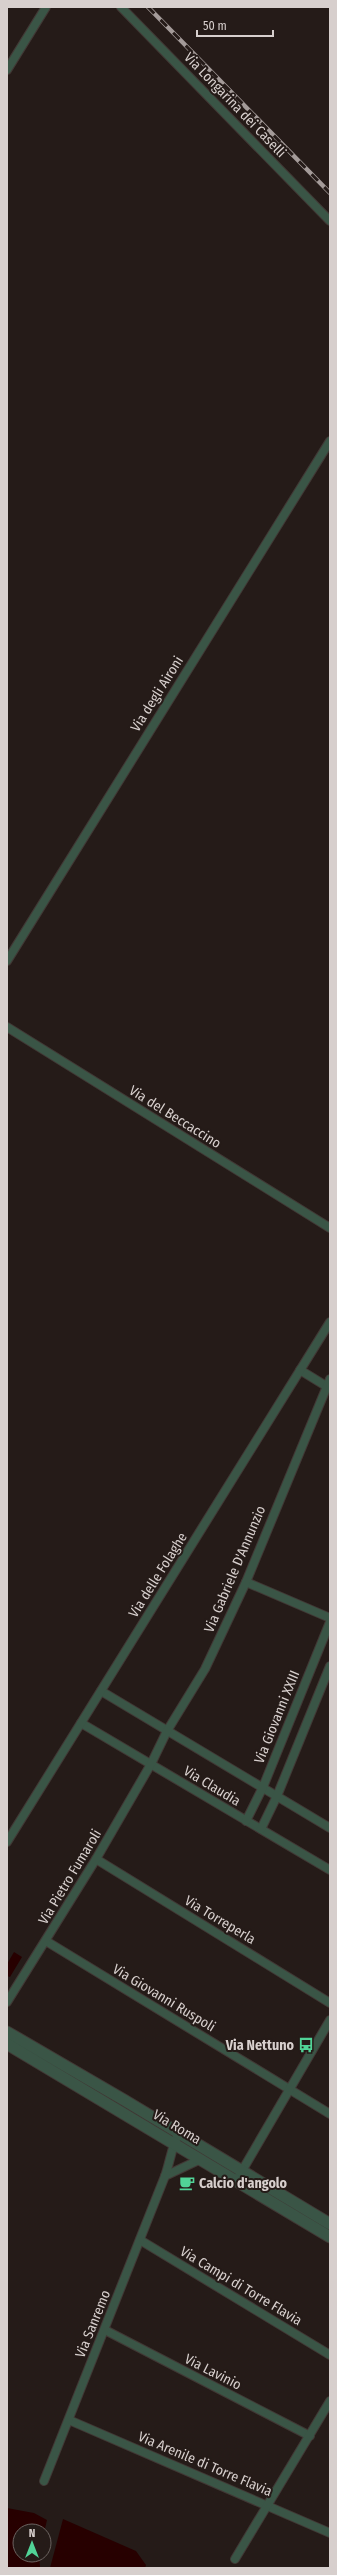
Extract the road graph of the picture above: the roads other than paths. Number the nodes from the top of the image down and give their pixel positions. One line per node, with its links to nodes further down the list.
1 (46, 7): 3 (street)
2 (121, 7): 4 (street, Via Longarina dei Caselli)
3 (7, 70)
4 (330, 221)
5 (330, 441): 6 (street, Via degli Aironi)
6 (7, 961)
7 (7, 1027): 8 (street, Via del Beccaccino)
8 (330, 1228)
9 (330, 1322): 10 (street, Via delle Folaghe)
10 (300, 1370): 11 (street); 16 (street, Via delle Folaghe)
11 (328, 1382): 12 (street, Via Gabriele D'Annunzio)
12 (246, 1582): 13 (street); 18 (street, Via Gabriele D'Annunzio)
13 (330, 1618)
14 (330, 1622): 20 (street, Via Giovanni XXIII)
15 (330, 1666): 21 (street)
16 (102, 1691): 17 (street, Via delle Folaghe); 18 (street, Via Claudia)
17 (81, 1724): 19 (street, Via Claudia); 25 (street, Via delle Folaghe)
18 (167, 1731): 19 (street, Via Gabriele D'Annunzio); 20 (street, Via Claudia)
19 (151, 1764): 22 (street, Via Claudia); 26 (street, Via Pietro Fumaroli)
20 (263, 1787): 21 (street, Via Claudia); 22 (street, Via Giovanni XXIII)
21 (277, 1796): 23 (street, Via Claudia); 24 (street)
22 (246, 1821): 24 (street, Via Claudia)
23 (330, 1828)
24 (261, 1829): 27 (street, Via Claudia)
25 (7, 1842)
26 (96, 1859): 28 (street, Via Pietro Fumaroli); 30 (street, Via Torreperla)
27 (330, 1870)
28 (46, 1942): 29 (street, Via Pietro Fumaroli); 34 (street, Via Giovanni Ruspoli)
29 (7, 2002)
30 (330, 2003)
31 (330, 2020): 34 (street)
32 (7, 2032): 36 (street, Via Roma)
33 (7, 2044): 36 (street, Via Roma)
34 (289, 2089): 35 (street, Via Giovanni Ruspoli); 39 (street)
35 (330, 2114)
36 (177, 2137): 37 (street, Via Roma); 38 (street, Via Sanremo); 39 (street, Via Roma)
37 (201, 2159): 38 (street); 39 (street, Via Roma)
38 (165, 2176): 42 (street, Via Sanremo)
39 (240, 2176): 40 (street, Via Roma); 41 (street, Via Roma)
40 (330, 2224)
41 (330, 2237)
42 (140, 2240): 43 (street, Via Sanremo); 44 (street, Via Campi di Torre Flavia)
43 (105, 2330): 46 (street, Via Sanremo); 47 (street, Via Lavinio)
44 (330, 2355)
45 (330, 2401): 47 (street)
46 (69, 2420): 48 (street, Via Sanremo); 49 (street, Via Arenile di Torre Flavia)
47 (310, 2436): 49 (street)
48 (44, 2481)
49 (267, 2505): 50 (street, Via Arenile di Torre Flavia); 51 (street)
50 (330, 2533)
51 (235, 2559)

